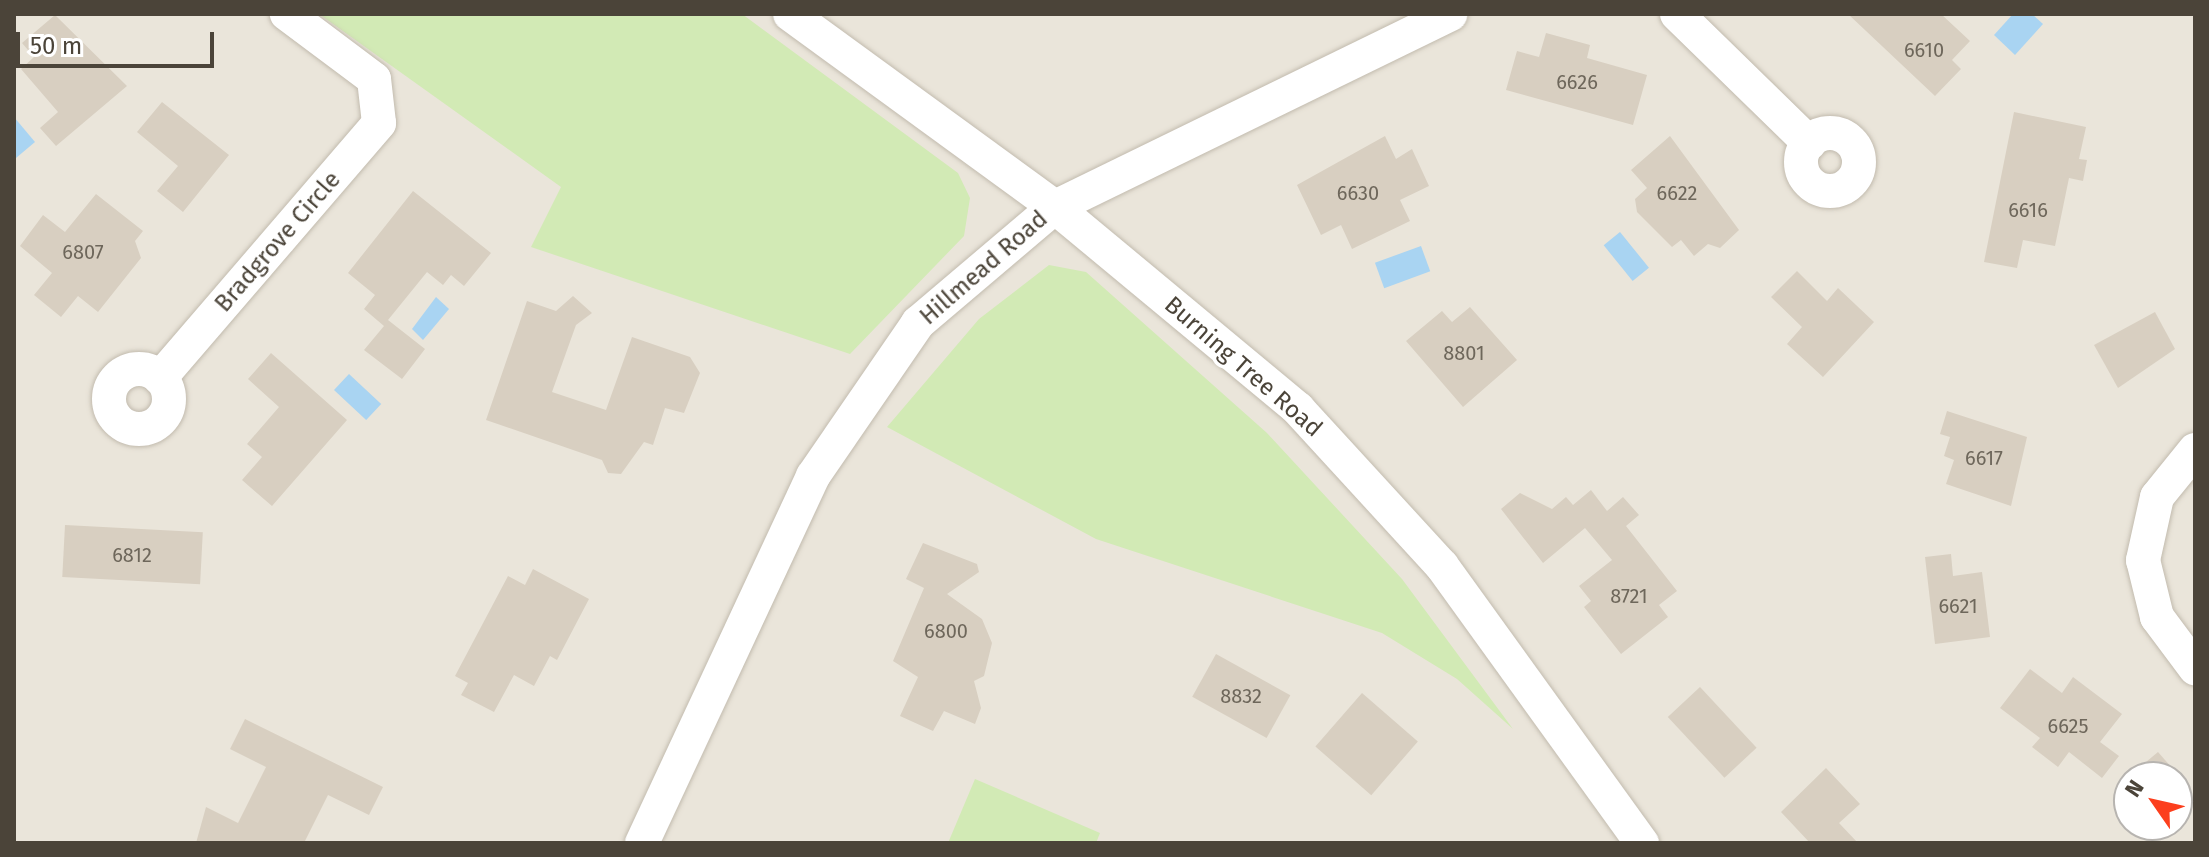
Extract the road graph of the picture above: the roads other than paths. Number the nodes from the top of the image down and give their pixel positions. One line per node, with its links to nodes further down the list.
1 (287, 14): 7 (street, Bradgrove Circle)
2 (790, 14): 6 (street, Burning Tree Road)
3 (1450, 14): 6 (street, Hillmead Road)
4 (1677, 14): 5 (street)
5 (1809, 143)
6 (1055, 207): 10 (street, Hillmead Road); 11 (street, Burning Tree Road)
7 (160, 378)
8 (2195, 450): 9 (street)
9 (2195, 668)
10 (642, 843)
11 (1642, 843)

